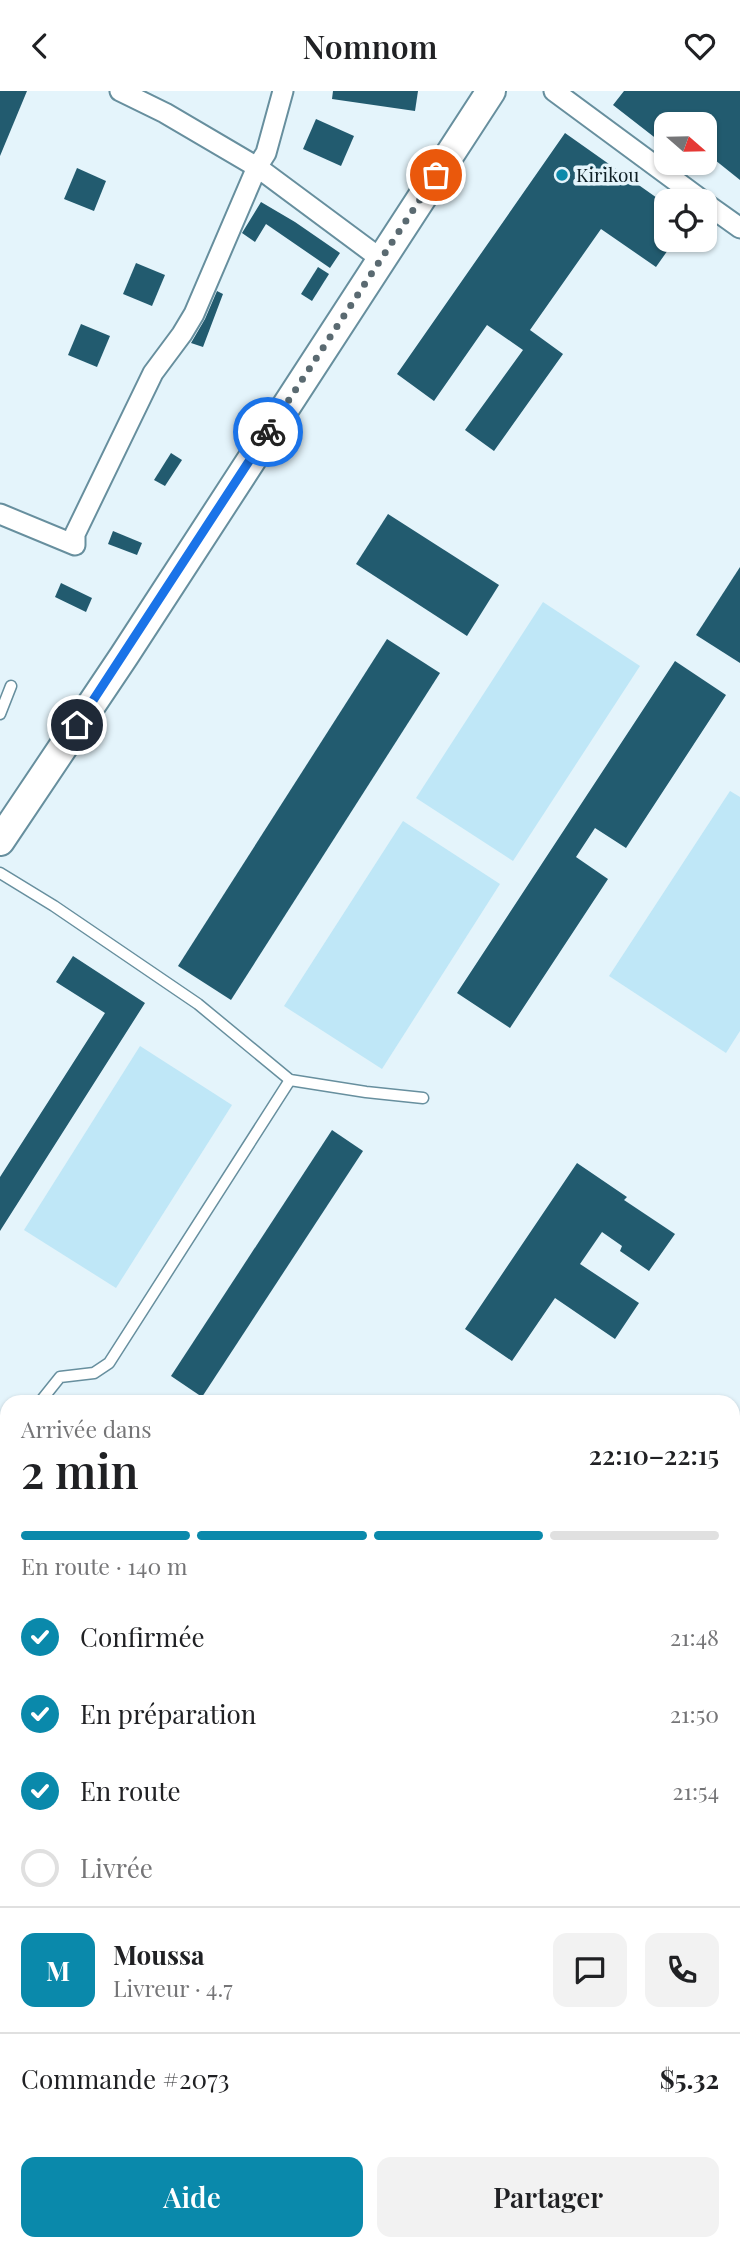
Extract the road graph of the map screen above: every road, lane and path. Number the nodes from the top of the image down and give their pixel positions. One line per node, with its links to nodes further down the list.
1 (120, 91): 5 (street)
2 (283, 91): 5 (street)
3 (491, 91): 9 (main road)
4 (554, 91): 6 (street)
5 (257, 167): 9 (street); 10 (street)
6 (686, 189)
7 (717, 212): 8 (street)
8 (740, 229)
9 (381, 258): 13 (main road)
10 (0, 514)
11 (11, 686): 12 (lane)
12 (0, 714)
13 (0, 841)
14 (0, 873): 15 (lane)
15 (289, 1080): 16 (lane); 17 (lane)
16 (423, 1098)
17 (46, 1395)

